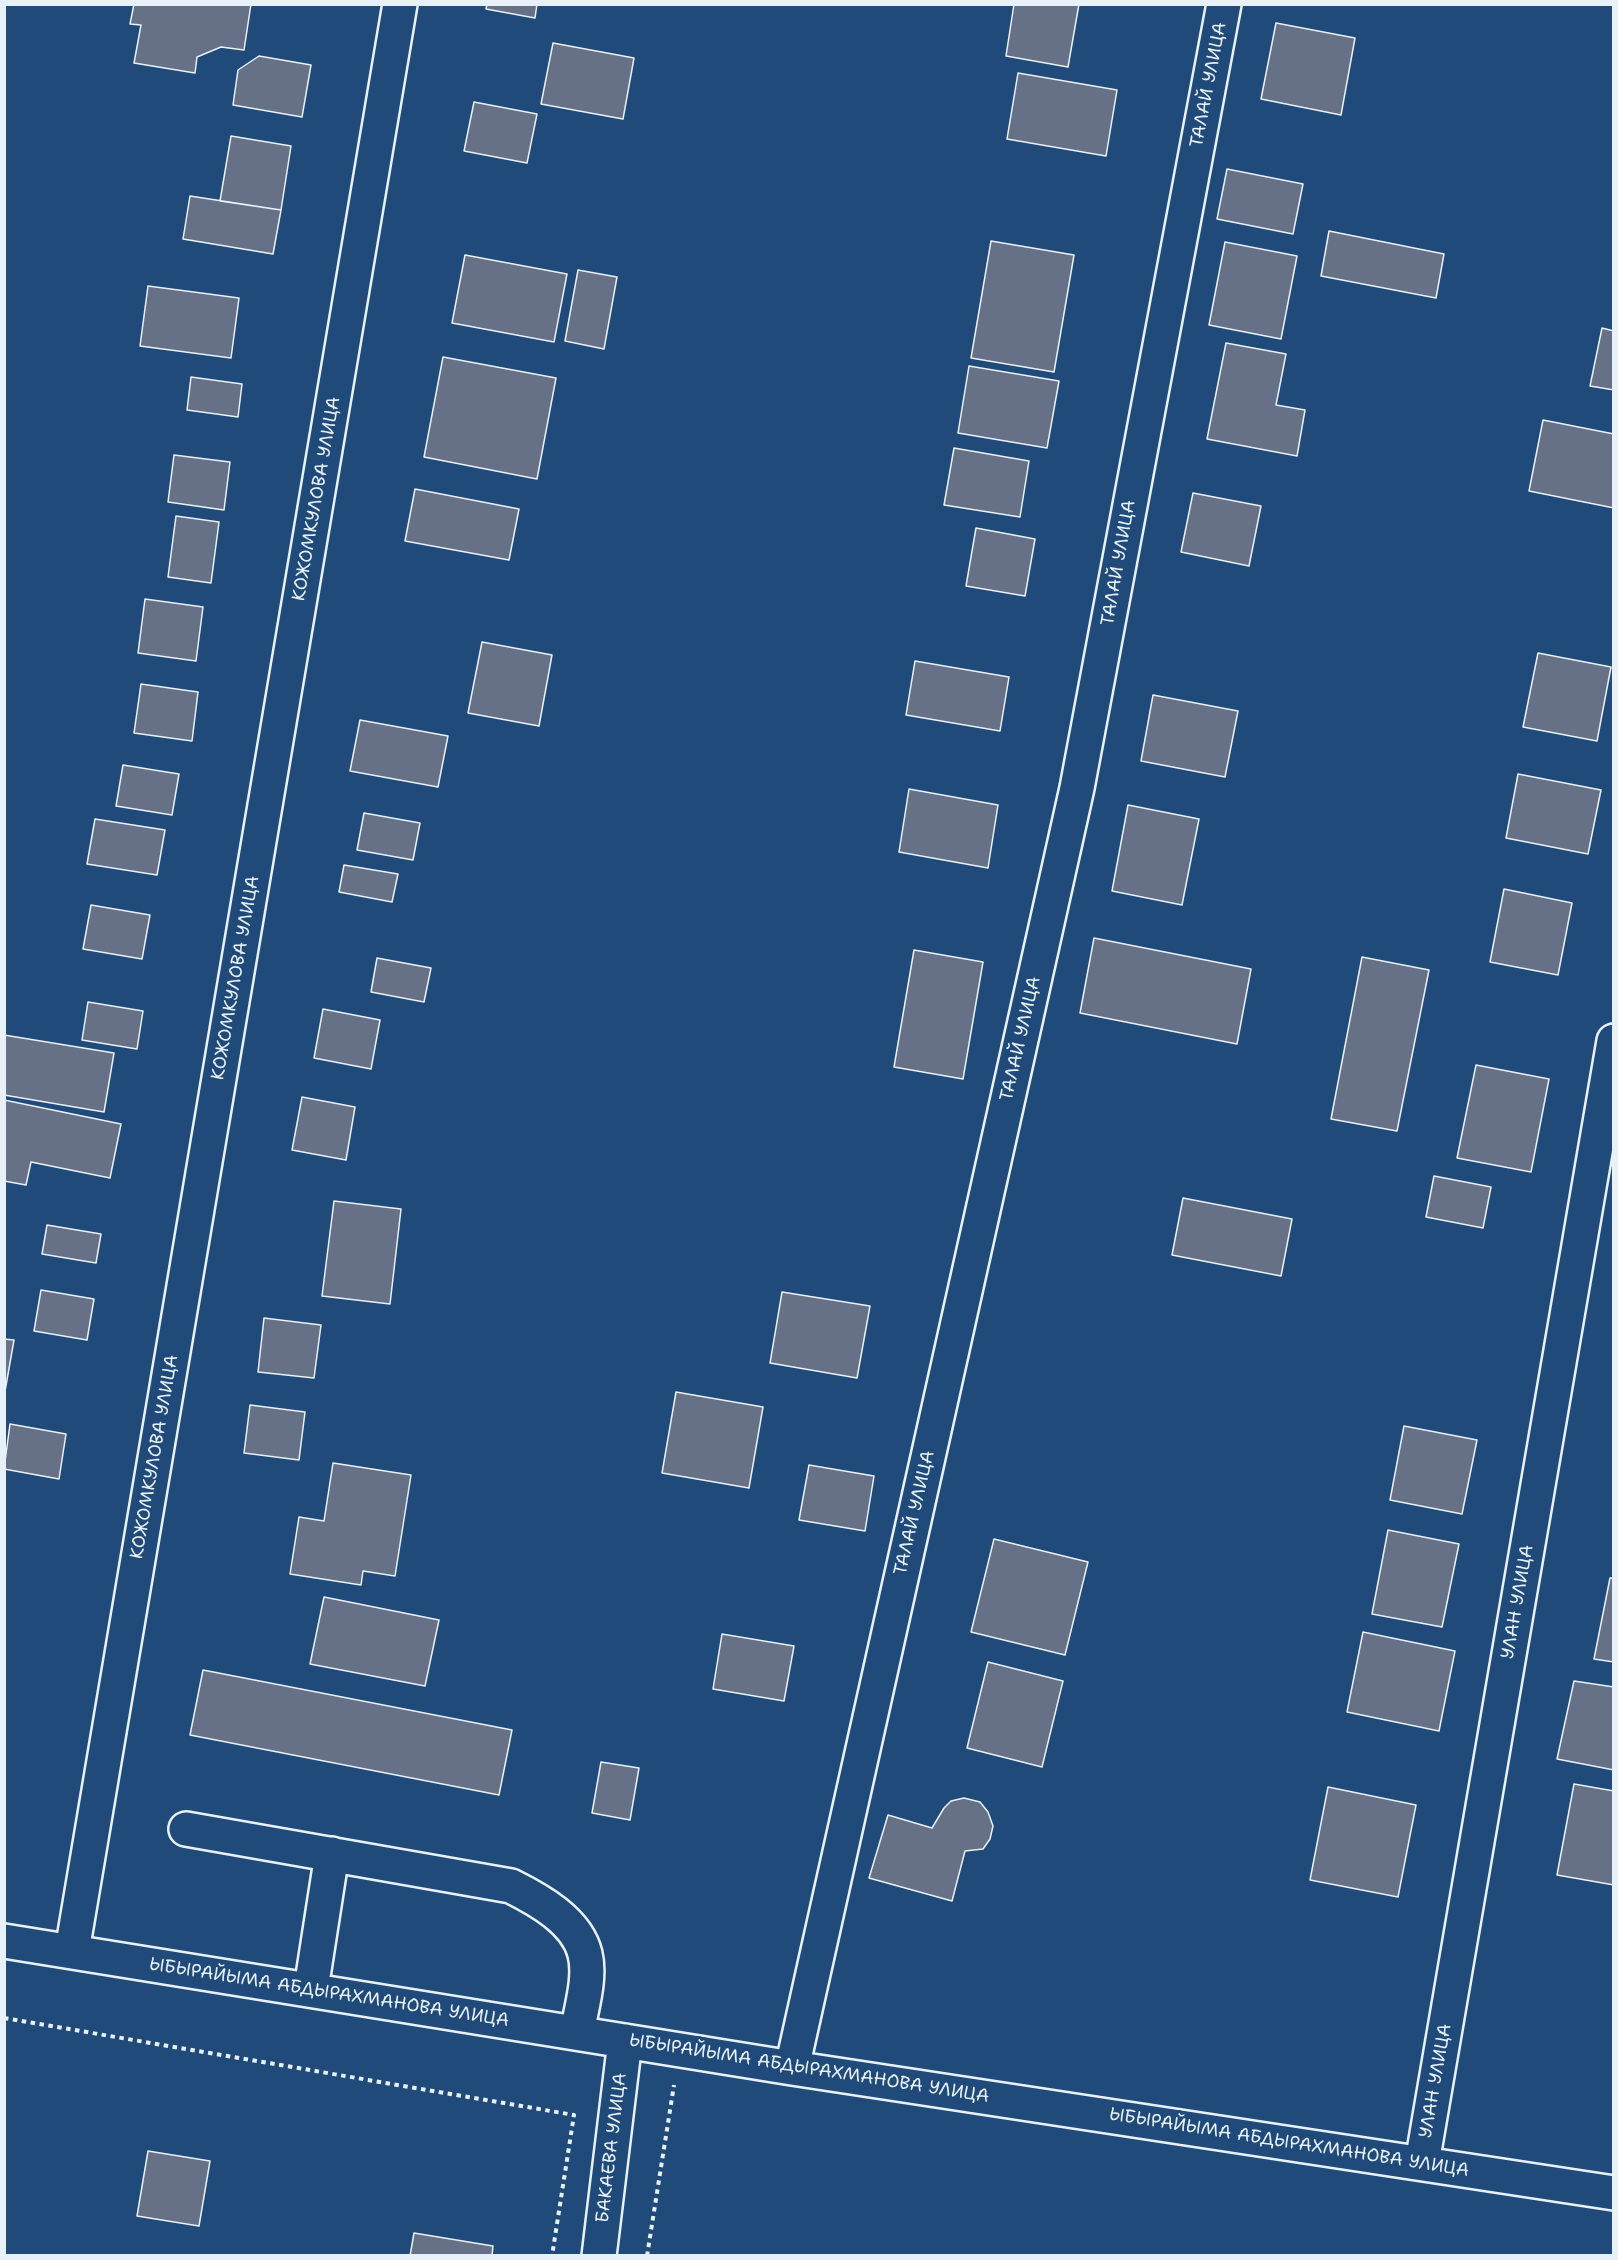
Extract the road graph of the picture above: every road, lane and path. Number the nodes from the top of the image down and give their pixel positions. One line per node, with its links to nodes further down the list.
1 (400, 4): 7 (street, КОЖОМКУЛОВА УЛИЦА)
2 (1224, 4): 12 (street, ТАЛАЙ УЛИЦА)
3 (1614, 1041): 14 (street, УЛАН УЛИЦА)
4 (186, 1829): 5 (street)
5 (332, 1854): 8 (street); 10 (street)
6 (4, 1941): 7 (street, ЫБЫРАЙЫМА АБДЫРАХМАНОВА УЛИЦА)
7 (72, 1951): 8 (street, ЫБЫРАЙЫМА АБДЫРАХМАНОВА УЛИЦА)
8 (311, 1989): 10 (street, ЫБЫРАЙЫМА АБДЫРАХМАНОВА УЛИЦА)
9 (4, 2018): 16 (path)
10 (577, 2033): 11 (street, ЫБЫРАЙЫМА АБДЫРАХМАНОВА УЛИЦА)
11 (625, 2041): 12 (street, ЫБЫРАЙЫМА АБДЫРАХМАНОВА УЛИЦА); 17 (street, БАКАЕВА УЛИЦА)
12 (792, 2068): 14 (street, ЫБЫРАЙЫМА АБДЫРАХМАНОВА УЛИЦА)
13 (668, 2084): 18 (path)
14 (1422, 2163): 15 (street, ЫБЫРАЙЫМА АБДЫРАХМАНОВА УЛИЦА)
15 (1614, 2193)
16 (552, 2256)
17 (599, 2256)
18 (647, 2256)

